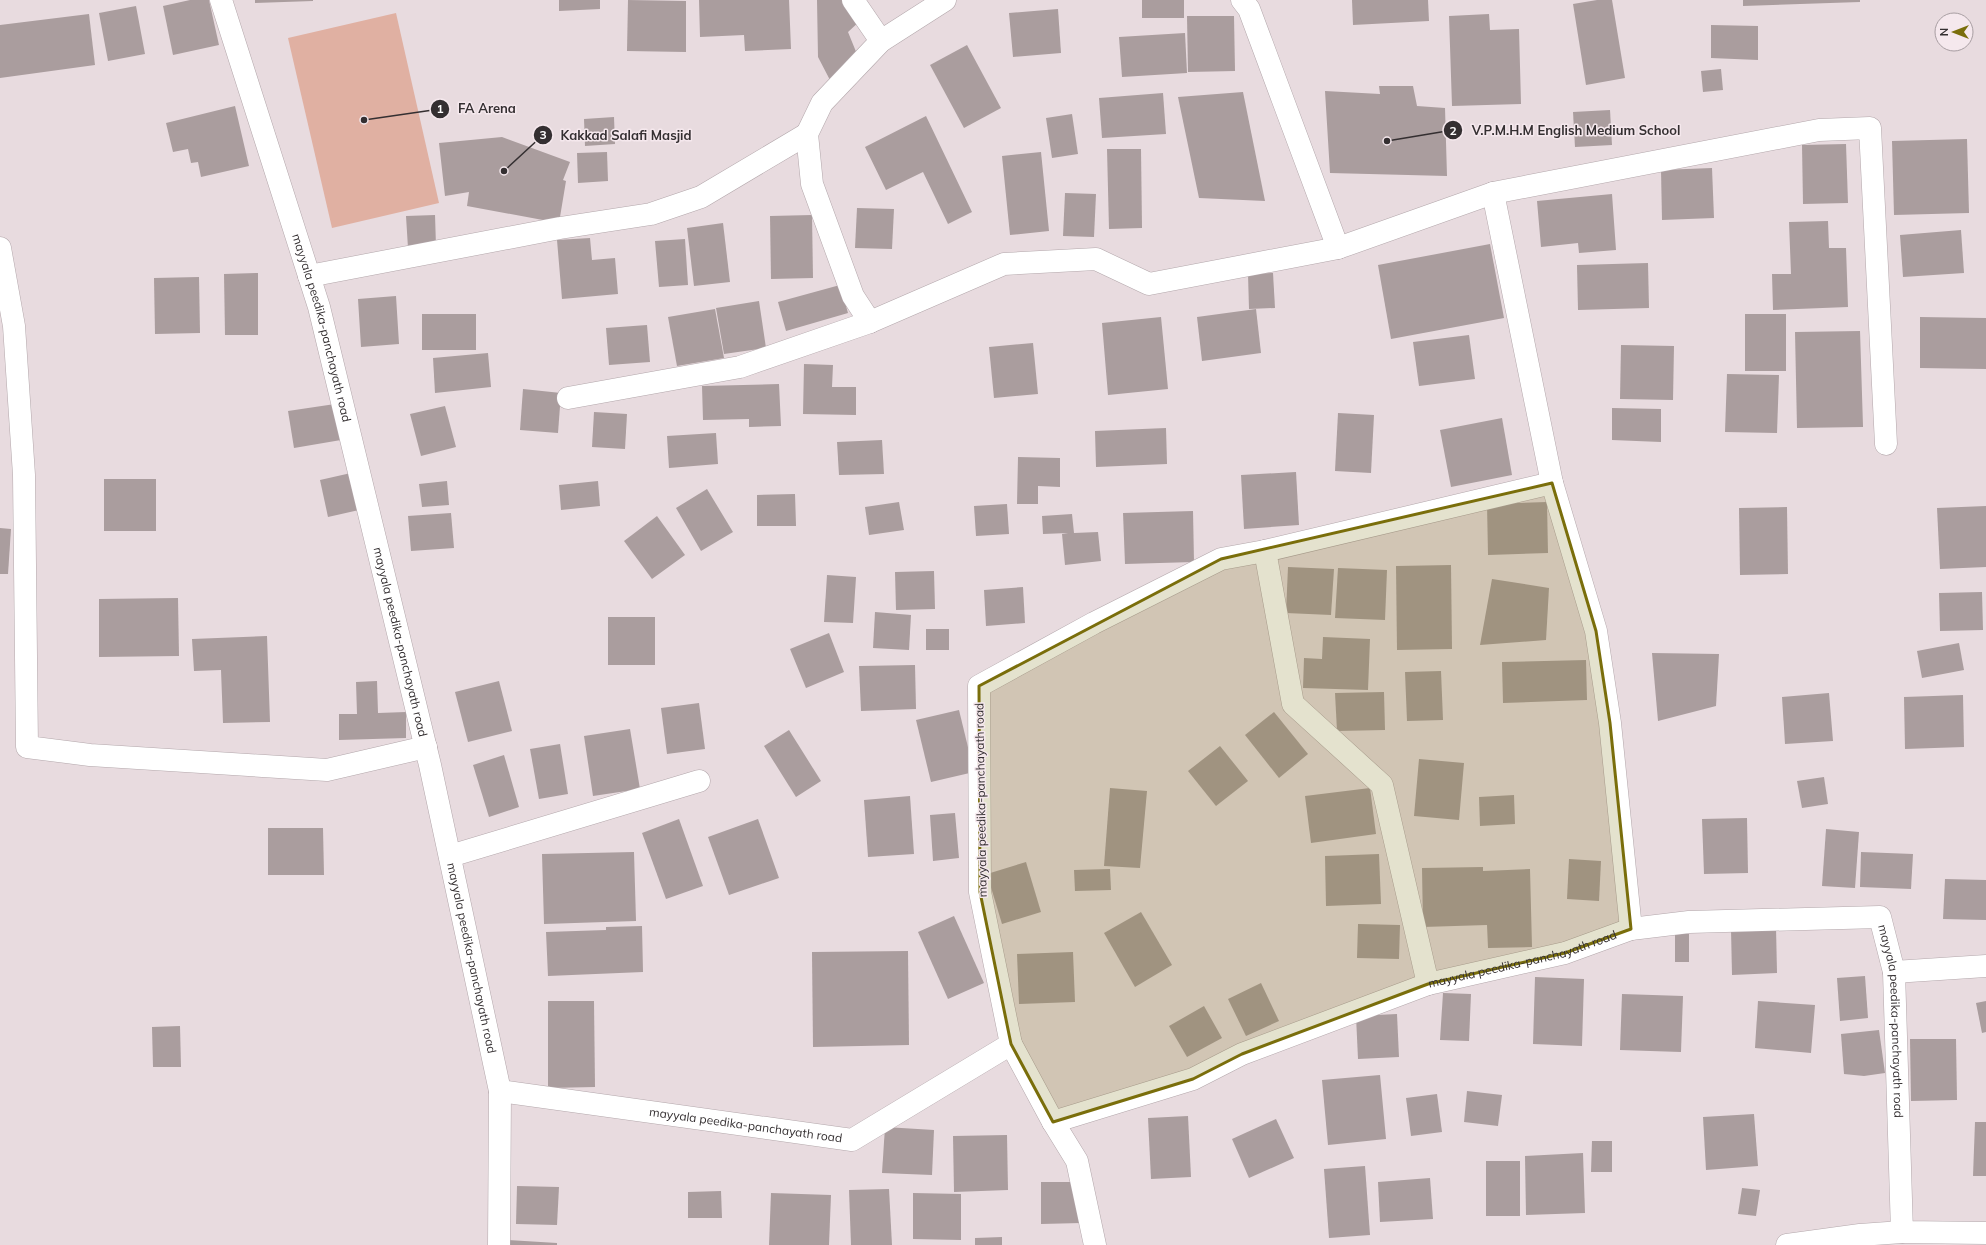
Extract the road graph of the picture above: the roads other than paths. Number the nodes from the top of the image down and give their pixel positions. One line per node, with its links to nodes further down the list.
1 (221, 0): 10 (street, mayyala peedika-panchayath road)
2 (853, 0): 5 (street)
3 (945, 0): 5 (street)
4 (1242, 0): 9 (street)
5 (881, 41): 6 (street)
6 (807, 134): 10 (street); 11 (street)
7 (1493, 193): 9 (street); 13 (street); 14 (street)
8 (0, 248): 16 (street)
9 (1338, 248): 11 (street)
10 (309, 276): 16 (street, mayyala peedika-panchayath road)
11 (870, 322): 12 (street)
12 (568, 398)
13 (1886, 444)
14 (1552, 483): 15 (street); 19 (street)
15 (1265, 551): 22 (street, mayyala peedika-panchayath road); 23 (street, mayyala peedika-panchayath road)
16 (426, 747): 18 (street, mayyala peedika-panchayath road)
17 (699, 781): 18 (street)
18 (450, 856): 24 (street, mayyala peedika-panchayath road)
19 (1631, 929): 21 (street, mayyala peedika-panchayath road); 22 (street, mayyala peedika-panchayath road)
20 (1986, 966): 21 (street)
21 (1894, 972): 26 (street, mayyala peedika-panchayath road)
22 (1428, 984): 25 (street)
23 (1011, 1044): 24 (street, mayyala peedika-panchayath road); 25 (street)
24 (500, 1091): 28 (street)
25 (1053, 1122): 29 (street)
26 (1902, 1232): 27 (street); 30 (street)
27 (1986, 1233)
28 (499, 1245)
29 (1095, 1245)
30 (1786, 1245)

